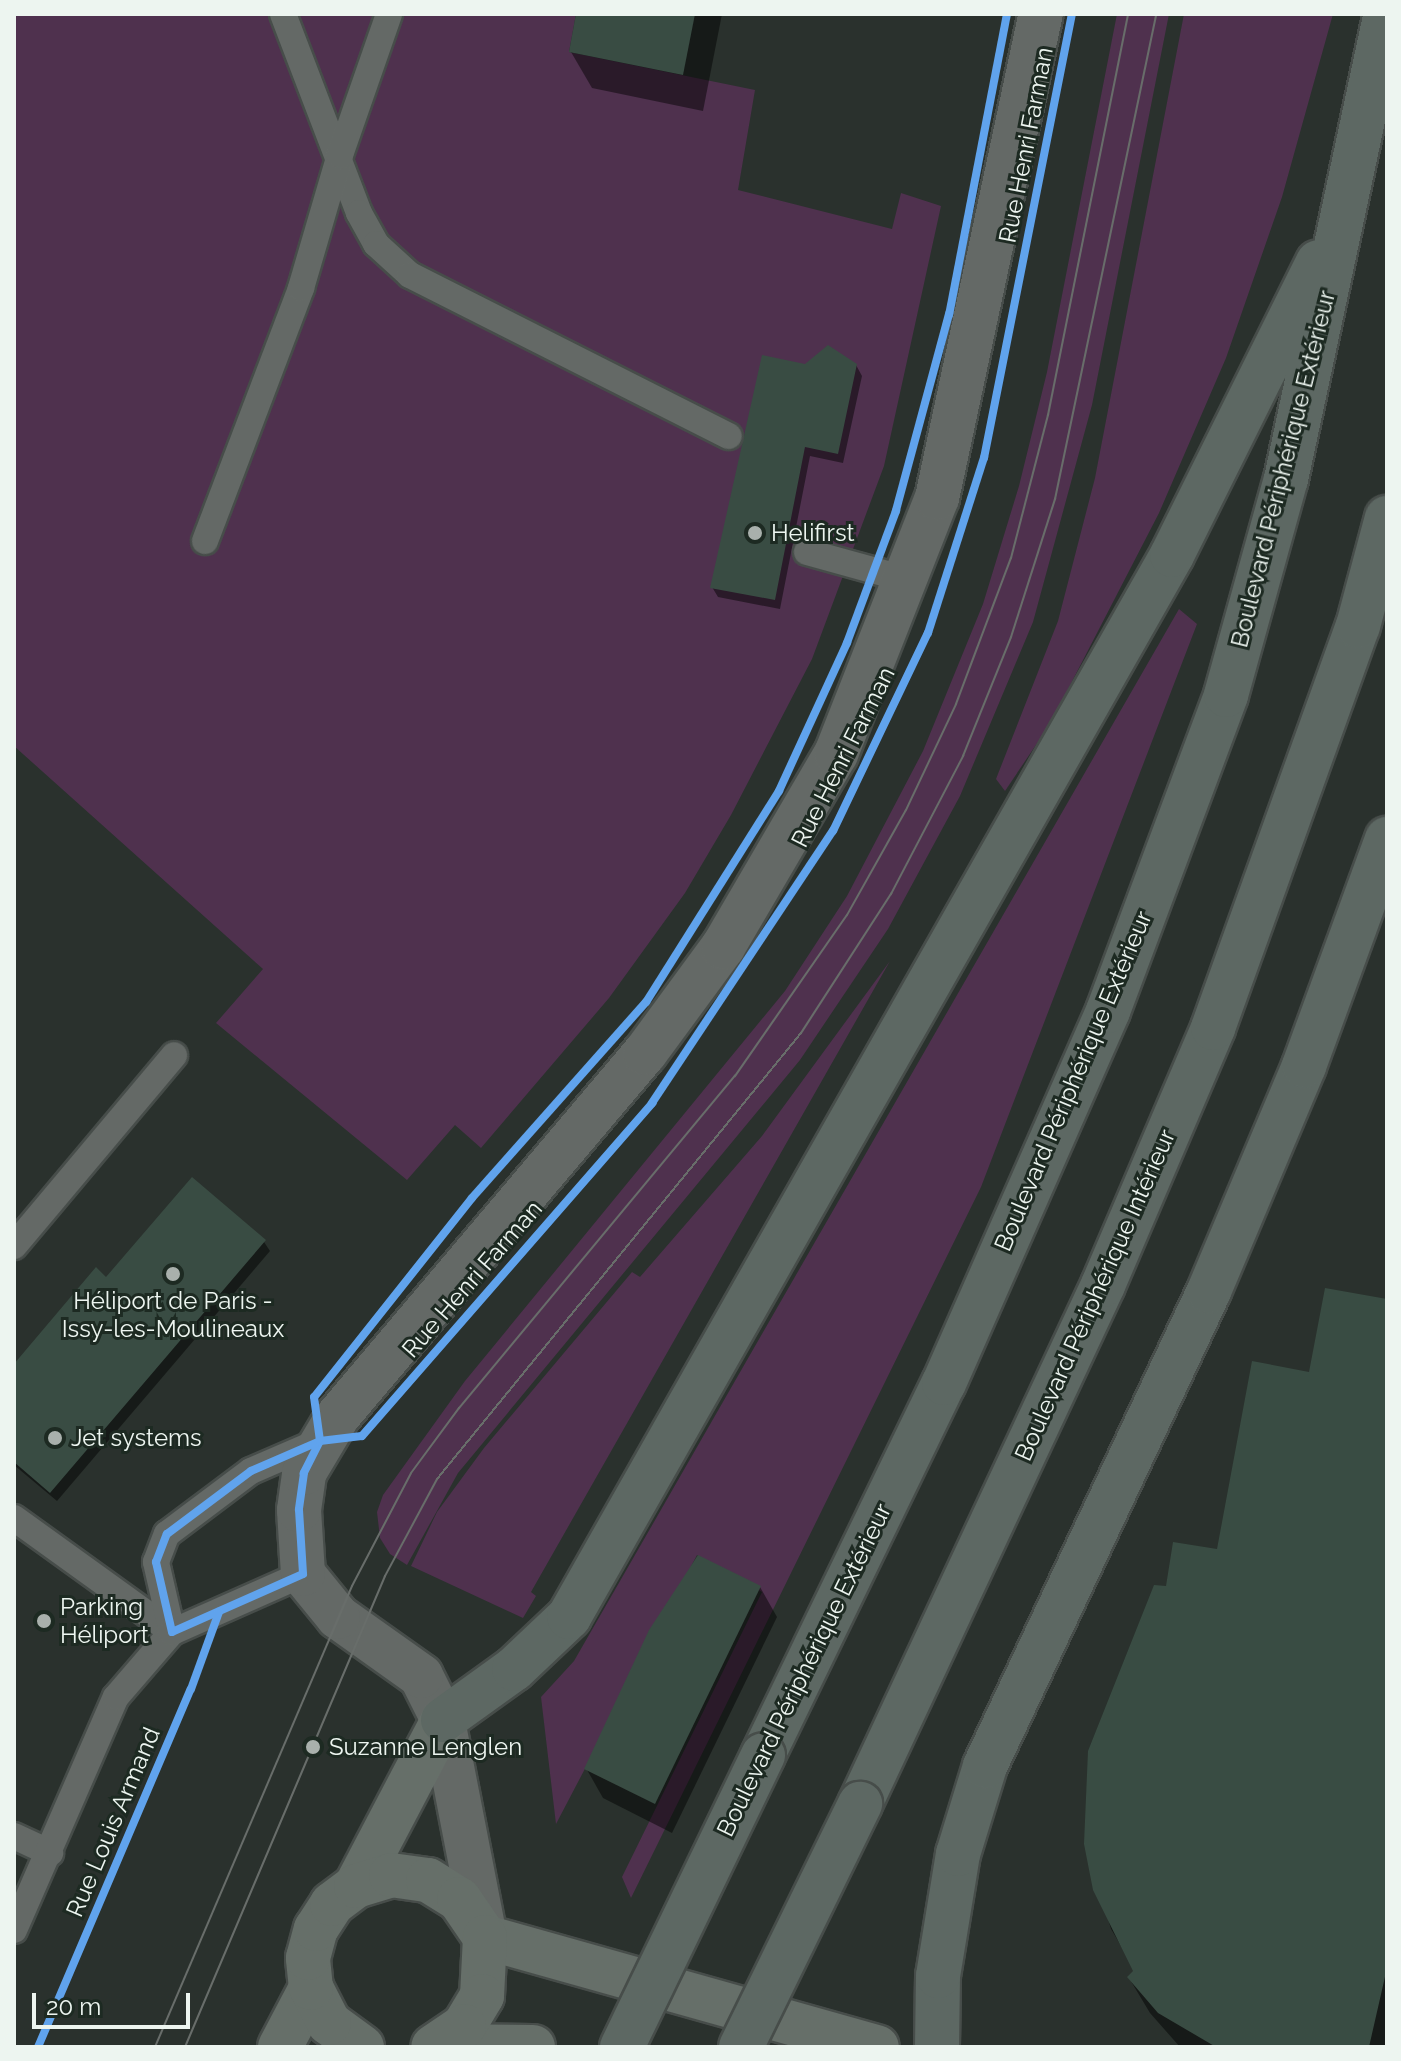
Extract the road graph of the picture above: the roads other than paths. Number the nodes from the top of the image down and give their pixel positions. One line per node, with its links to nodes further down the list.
1 (283, 14): 5 (lane)
2 (389, 14): 5 (lane)
3 (1041, 14): 11 (street, Rue Henri Farman)
4 (1386, 14): 6 (highway, Boulevard Périphérique Extérieur)
5 (340, 155): 7 (lane); 9 (lane)
6 (1349, 199): 19 (highway); 30 (highway, Boulevard Périphérique Extérieur, bridge)
7 (729, 436)
8 (1387, 518): 31 (highway, Boulevard Périphérique Intérieur, bridge)
9 (205, 541)
10 (807, 552): 11 (lane)
11 (909, 580): 15 (street, Rue Henri Farman)
12 (1387, 839): 33 (highway)
13 (174, 1055): 14 (lane)
14 (14, 1246)
15 (320, 1441): 17 (street, Rue Henri Farman); 18 (lane)
16 (14, 1518): 18 (lane)
17 (303, 1574): 18 (lane); 19 (street)
18 (172, 1632): 21 (lane)
19 (443, 1720): 22 (main road); 24 (street)
20 (14, 1836): 21 (lane)
21 (50, 1853): 23 (lane)
22 (356, 1886): 24 (main road); 25 (main road)
23 (14, 1930)
24 (485, 1937): 26 (main road); 32 (main road)
25 (311, 1988): 27 (main road); 28 (main road)
26 (435, 2046): 29 (main road)
27 (280, 2047)
28 (362, 2047)
29 (533, 2047)
30 (622, 2047)
31 (741, 2047)
32 (877, 2047)
33 (937, 2047)

